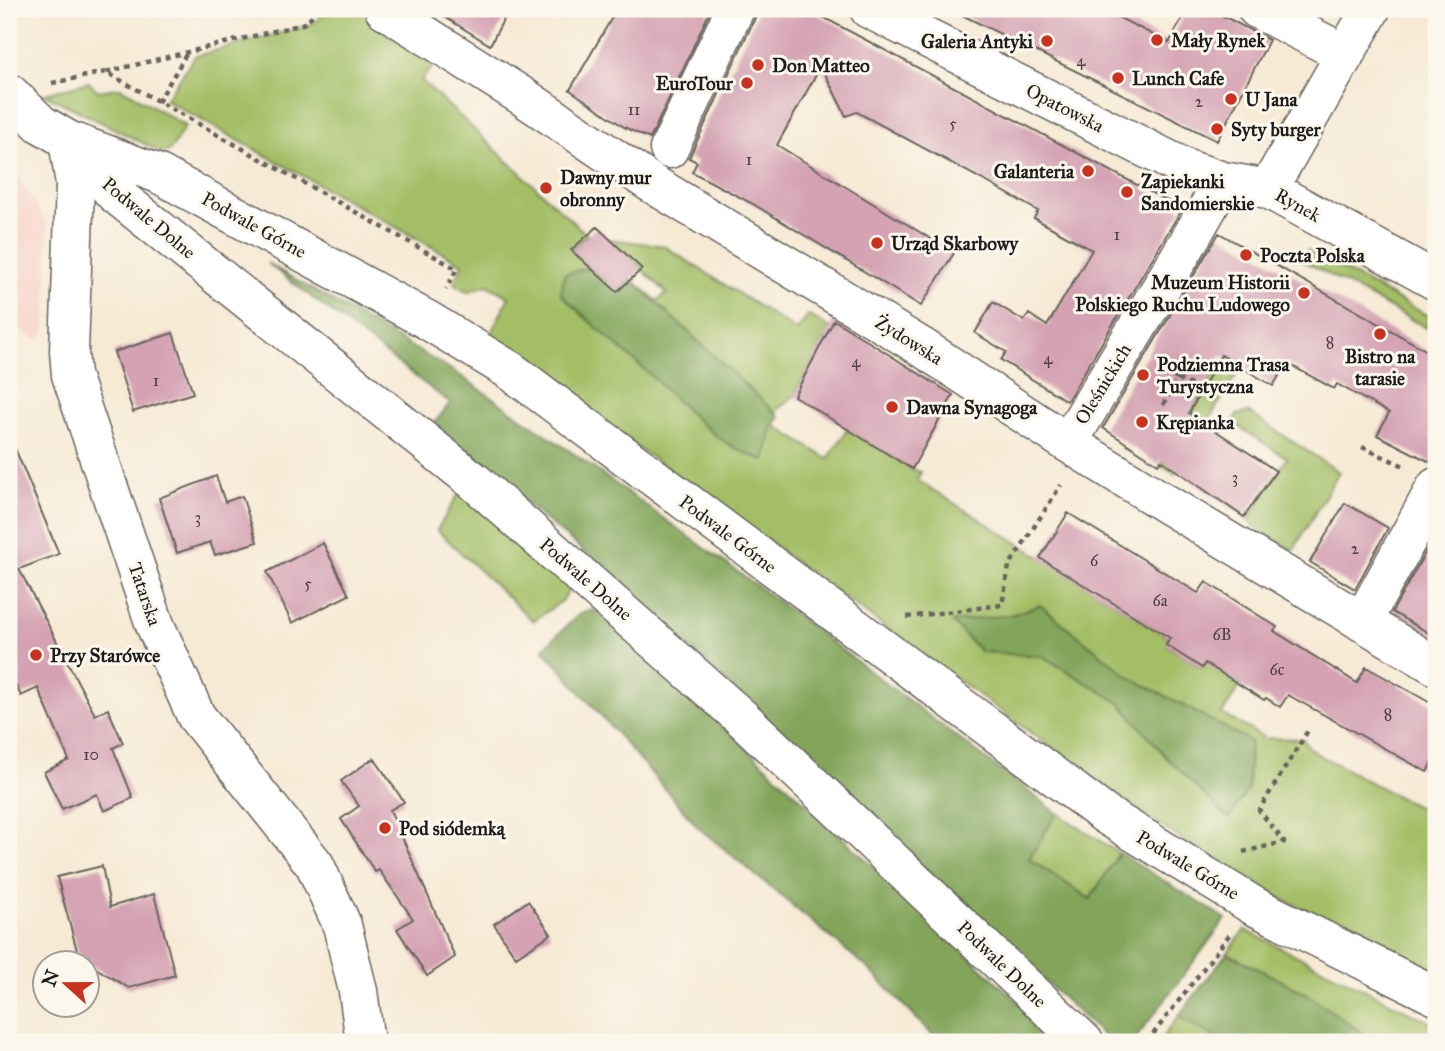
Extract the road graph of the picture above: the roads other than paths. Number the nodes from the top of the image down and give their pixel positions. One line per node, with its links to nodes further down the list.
1 (384, 9): 13 (street, Żydowska)
2 (735, 9): 9 (street)
3 (869, 9): 10 (street, Opatowska)
4 (1257, 9): 6 (street)
5 (1371, 9): 6 (street, Rynek)
6 (1345, 54): 11 (street, Rynek)
7 (9, 93): 8 (street, Podwale Górne)
8 (68, 140): 17 (street, Podwale Górne); 18 (street, Tatarska); 19 (street, Podwale Dolne)
9 (669, 149)
10 (1223, 181): 11 (street, Opatowska); 13 (street, Oleśnickich)
11 (1268, 189): 12 (street, Rynek)
12 (1436, 281)
13 (1075, 447): 15 (street, Żydowska)
14 (1421, 477): 15 (street)
15 (1362, 622): 16 (street, Żydowska)
16 (1436, 666)
17 (1436, 996)
18 (365, 1042)
19 (1084, 1042)

